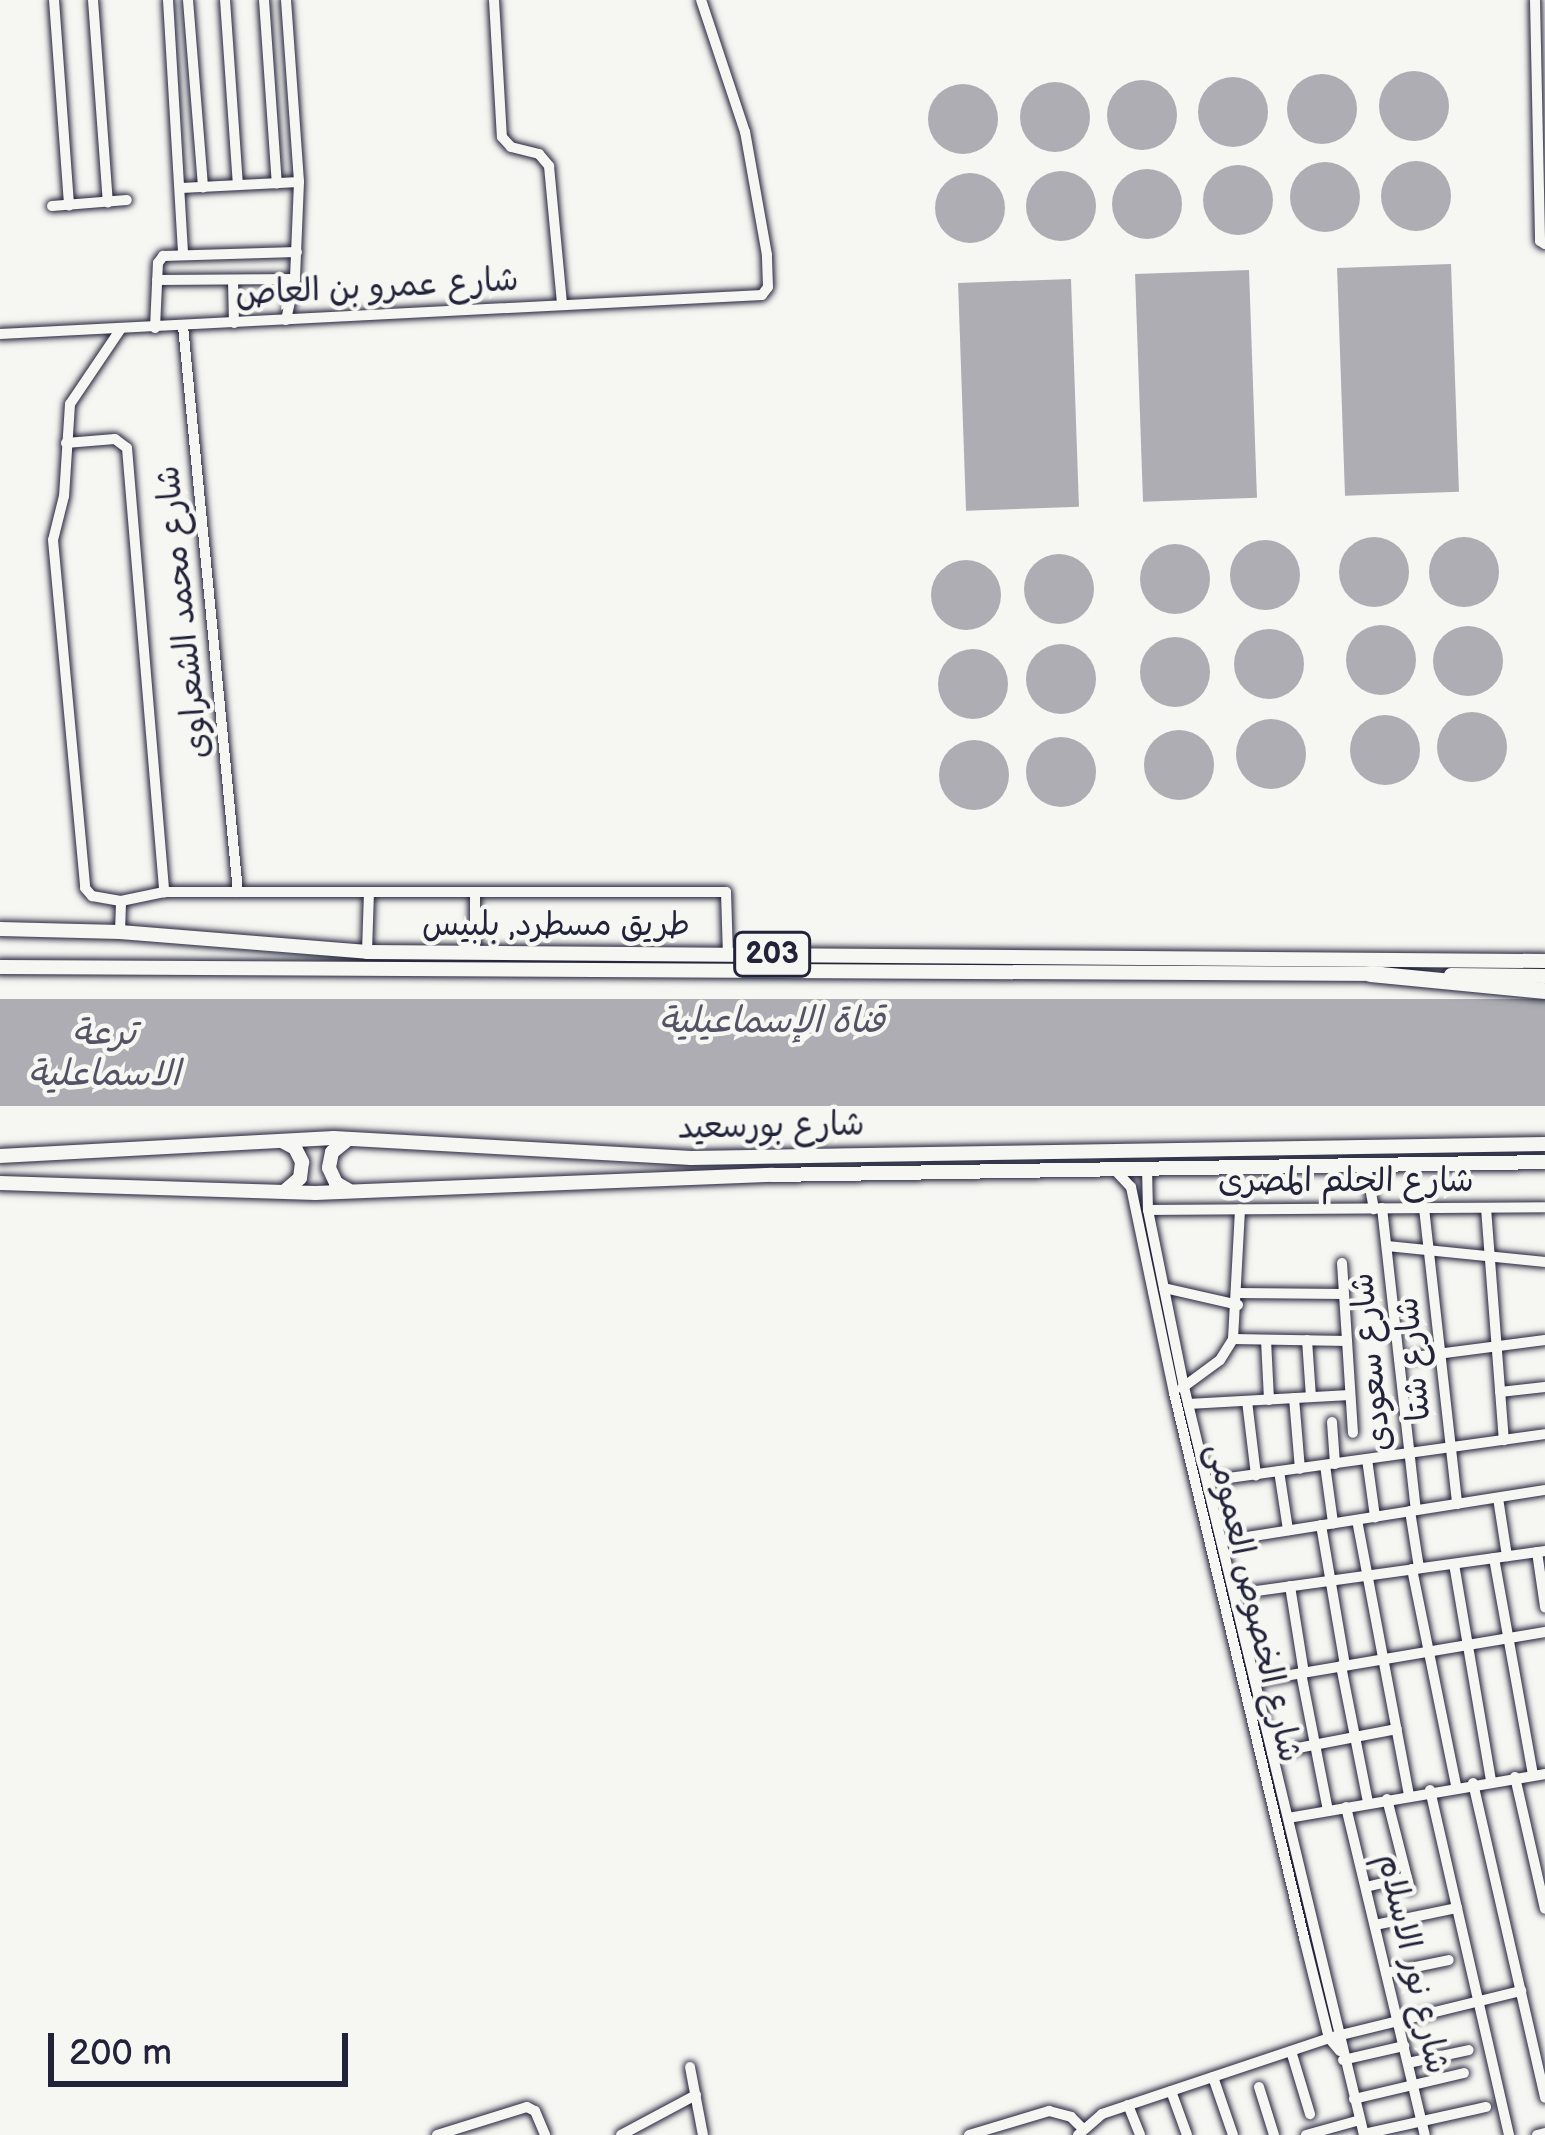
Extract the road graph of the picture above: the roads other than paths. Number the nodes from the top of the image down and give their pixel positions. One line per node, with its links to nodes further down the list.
1 (54, 0): 21 (street)
2 (93, 0): 20 (street)
3 (168, 0): 17 (street)
4 (188, 0): 16 (street)
5 (225, 0): 15 (street)
6 (264, 0): 14 (street)
7 (286, 0): 13 (street)
8 (494, 0): 30 (street)
9 (701, 0): 30 (street, شارع عمرو بن العاص)
10 (1535, 0): 11 (street)
11 (1541, 94): 12 (street)
12 (1541, 143): 18 (street)
13 (299, 182): 14 (street); 25 (street)
14 (277, 184): 15 (street)
15 (238, 185): 16 (street)
16 (202, 187): 17 (street)
17 (181, 188): 26 (street)
18 (1542, 189): 23 (street)
19 (127, 200): 20 (street)
20 (108, 202): 21 (street)
21 (69, 205): 22 (street)
22 (52, 206)
23 (1542, 225): 24 (street)
24 (1543, 243)
25 (297, 252): 26 (street); 27 (street)
26 (183, 254): 28 (street)
27 (295, 279): 29 (street); 31 (street)
28 (157, 280): 29 (street); 34 (street)
29 (233, 280): 32 (street)
30 (562, 304): 31 (street, شارع عمرو بن العاص)
31 (286, 320): 32 (street, شارع عمرو بن العاص)
32 (234, 323): 33 (street, شارع عمرو بن العاص)
33 (183, 326): 34 (street, شارع عمرو بن العاص); 39 (street, شارع محمد الشعراوى)
34 (155, 328): 35 (street, شارع عمرو بن العاص)
35 (120, 330): 36 (street, شارع عمرو بن العاص); 37 (street)
36 (0, 334)
37 (66, 443): 38 (street); 42 (street)
38 (164, 892): 39 (street); 42 (street)
39 (238, 892): 40 (street)
40 (369, 892): 41 (street); 45 (street)
41 (475, 893): 46 (street); 47 (street)
42 (121, 901): 44 (street)
43 (0, 929): 44 (main road, طريق مسطرد, بلبيس / 203)
44 (120, 932): 45 (main road, طريق مسطرد, بلبيس / 203)
45 (367, 952): 46 (main road, طريق مسطرد, بلبيس / 203)
46 (475, 952): 47 (main road, طريق مسطرد, بلبيس / 203)
47 (728, 954): 48 (main road, طريق مسطرد, بلبيس / 203)
48 (1545, 961)
49 (0, 967): 50 (main road, طريق مسطرد, بلبيس / 203)
50 (1371, 974): 51 (main road, طريق مسطرد, بلبيس / 203); 52 (highway)
51 (1545, 976)
52 (1545, 991)
53 (352, 1138): 54 (main road, شارع بورسعيد); 55 (main road, شارع بورسعيد); 62 (main road)
54 (280, 1141): 56 (main road, شارع بورسعيد); 63 (main road)
55 (1545, 1144)
56 (0, 1156)
57 (1545, 1162): 58 (main road, شارع بورسعيد)
58 (1366, 1166): 59 (main road, شارع بورسعيد); 65 (street, شارع سعودى)
59 (1148, 1167): 60 (main road, شارع بورسعيد); 69 (street, شارع الخصوص العمومى)
60 (1114, 1169): 62 (main road, شارع بورسعيد); 90 (street, شارع الخصوص العمومى)
61 (0, 1183): 63 (main road, شارع بورسعيد)
62 (351, 1191): 63 (main road, شارع بورسعيد)
63 (280, 1192)
64 (1545, 1207): 67 (street, شارع الحلم المصرى)
65 (1378, 1208): 66 (street, شارع الحلم المصرى); 68 (street, شارع الحلم المصرى); 70 (street, شارع سعودى)
66 (1424, 1208): 67 (street, شارع الحلم المصرى); 71 (street, شارع شتا)
67 (1486, 1208): 72 (street)
68 (1240, 1209): 69 (street, شارع الحلم المصرى); 80 (street)
69 (1148, 1210): 78 (street, شارع الخصوص العمومى)
70 (1387, 1246): 71 (street); 76 (street, شارع سعودى)
71 (1429, 1250): 72 (street); 87 (street, شارع شتا)
72 (1490, 1257): 73 (street); 86 (street)
73 (1544, 1262): 77 (street)
74 (1342, 1263): 79 (street)
75 (1375, 1268): 76 (street)
76 (1389, 1269): 88 (street, شارع سعودى)
77 (1545, 1272)
78 (1164, 1288): 80 (street); 90 (street, شارع الخصوص العمومى)
79 (1344, 1294): 80 (street); 85 (street)
80 (1238, 1299): 81 (street)
81 (1233, 1340): 82 (street); 90 (street)
82 (1266, 1340): 83 (street); 95 (street)
83 (1307, 1340): 85 (street); 93 (street)
84 (1545, 1340): 86 (street)
85 (1347, 1341): 92 (street)
86 (1497, 1346): 87 (street); 91 (street)
87 (1440, 1354): 88 (street); 102 (street, شارع شتا)
88 (1399, 1359): 103 (street, شارع سعودى)
89 (1545, 1387): 91 (street)
90 (1179, 1390): 97 (street, شارع الخصوص العمومى); 161 (street, شارع الخصوص العمومى)
91 (1500, 1392): 101 (street)
92 (1350, 1395): 93 (street); 99 (street)
93 (1311, 1397): 94 (street)
94 (1294, 1398): 95 (street); 106 (street)
95 (1269, 1400): 96 (street)
96 (1247, 1401): 97 (street); 108 (street)
97 (1188, 1404): 109 (street, شارع الخصوص العمومى)
98 (1332, 1422): 105 (street)
99 (1353, 1432)
100 (1545, 1434): 101 (street)
101 (1504, 1440): 102 (street)
102 (1451, 1448): 103 (street); 112 (street, شارع شتا)
103 (1410, 1453): 104 (street); 113 (street, شارع سعودى)
104 (1367, 1459): 105 (street); 114 (street)
105 (1330, 1464): 106 (street); 116 (street)
106 (1300, 1468): 107 (street)
107 (1280, 1471): 108 (street); 117 (street)
108 (1256, 1474): 109 (street)
109 (1208, 1481): 118 (street, شارع الخصوص العمومى)
110 (1545, 1490): 111 (street)
111 (1498, 1498): 112 (street); 120 (street)
112 (1457, 1504): 113 (street)
113 (1413, 1511): 114 (street); 122 (street, شارع سعودى)
114 (1375, 1517): 115 (street)
115 (1358, 1520): 116 (street); 123 (street)
116 (1327, 1524): 117 (street); 124 (street)
117 (1288, 1530): 118 (street)
118 (1222, 1540): 126 (street, شارع الخصوص العمومى)
119 (1541, 1551): 120 (street); 127 (street)
120 (1501, 1557): 121 (street); 129 (street)
121 (1454, 1564): 122 (street); 130 (street)
122 (1415, 1569): 123 (street); 131 (street, شارع سعودى)
123 (1368, 1576): 124 (street); 132 (street)
124 (1330, 1581): 125 (street); 133 (street)
125 (1290, 1586): 126 (street); 134 (street)
126 (1235, 1594): 135 (street, شارع الخصوص العمومى)
127 (1545, 1607)
128 (1545, 1632): 129 (street)
129 (1508, 1638): 130 (street); 140 (street)
130 (1468, 1645): 131 (street); 142 (street)
131 (1427, 1652): 132 (street); 144 (street, شارع سعودى)
132 (1384, 1659): 133 (street); 136 (street)
133 (1343, 1666): 134 (street); 137 (street)
134 (1303, 1673): 135 (street); 138 (street)
135 (1256, 1681): 139 (street, شارع الخصوص العمومى)
136 (1397, 1729): 137 (street); 146 (street)
137 (1355, 1737): 138 (street); 148 (street)
138 (1316, 1745): 139 (street); 150 (street)
139 (1272, 1754): 151 (street, شارع الخصوص العمومى)
140 (1539, 1775): 141 (street)
141 (1515, 1777): 142 (street); 154 (street)
142 (1491, 1780): 143 (street)
143 (1473, 1783): 144 (street); 158 (street)
144 (1456, 1785): 145 (street)
145 (1430, 1790): 146 (street); 153 (street)
146 (1409, 1794): 147 (street)
147 (1387, 1799): 148 (street); 152 (street)
148 (1368, 1802): 149 (street)
149 (1346, 1807): 150 (street); 152 (street, شارع نور الاسلام)
150 (1328, 1810): 151 (street)
151 (1288, 1818): 161 (street, شارع الخصوص العمومى)
152 (1366, 1887): 155 (street, شارع نور الاسلام)
153 (1457, 1908): 155 (street); 159 (street)
154 (1545, 1910)
155 (1375, 1925): 157 (street, شارع نور الاسلام)
156 (1449, 1960): 157 (street)
157 (1386, 1973): 160 (street, شارع نور الاسلام)
158 (1520, 1991): 159 (street); 175 (street)
159 (1478, 2001): 160 (street); 195 (street)
160 (1398, 2021): 161 (street); 162 (street, شارع نور الاسلام)
161 (1335, 2037): 164 (street); 165 (street, شارع الخصوص العمومى)
162 (1404, 2046): 165 (street); 166 (street, شارع نور الاسلام)
163 (1469, 2050): 166 (street)
164 (1291, 2051): 169 (street); 178 (street)
165 (1341, 2056): 174 (street, شارع الخصوص العمومى)
166 (1408, 2063): 170 (street, شارع نور الاسلام)
167 (690, 2067): 173 (street)
168 (1464, 2073): 170 (street)
169 (1214, 2077): 172 (street); 191 (street)
170 (1413, 2085): 174 (street); 180 (street, شارع نور الاسلام)
171 (1259, 2087): 192 (street)
172 (1171, 2091): 176 (street); 190 (street)
173 (696, 2095): 186 (street); 187 (street)
174 (1354, 2098): 179 (street, شارع الخصوص العمومى)
175 (1545, 2098)
176 (1127, 2105): 182 (street); 189 (street)
177 (1486, 2107): 180 (street)
178 (1310, 2114)
179 (1360, 2120): 183 (street); 193 (street, شارع الخصوص العمومى)
180 (1422, 2121): 193 (street); 194 (street, شارع نور الاسلام)
181 (1000, 2130): 182 (street); 188 (street)
182 (1080, 2132)
183 (1314, 2134)
184 (437, 2135): 185 (street)
185 (545, 2135)
186 (621, 2135)
187 (703, 2135)
188 (970, 2135)
189 (1139, 2135)
190 (1187, 2135)
191 (1233, 2135)
192 (1274, 2135)
193 (1364, 2135)
194 (1425, 2135)
195 (1509, 2135)

